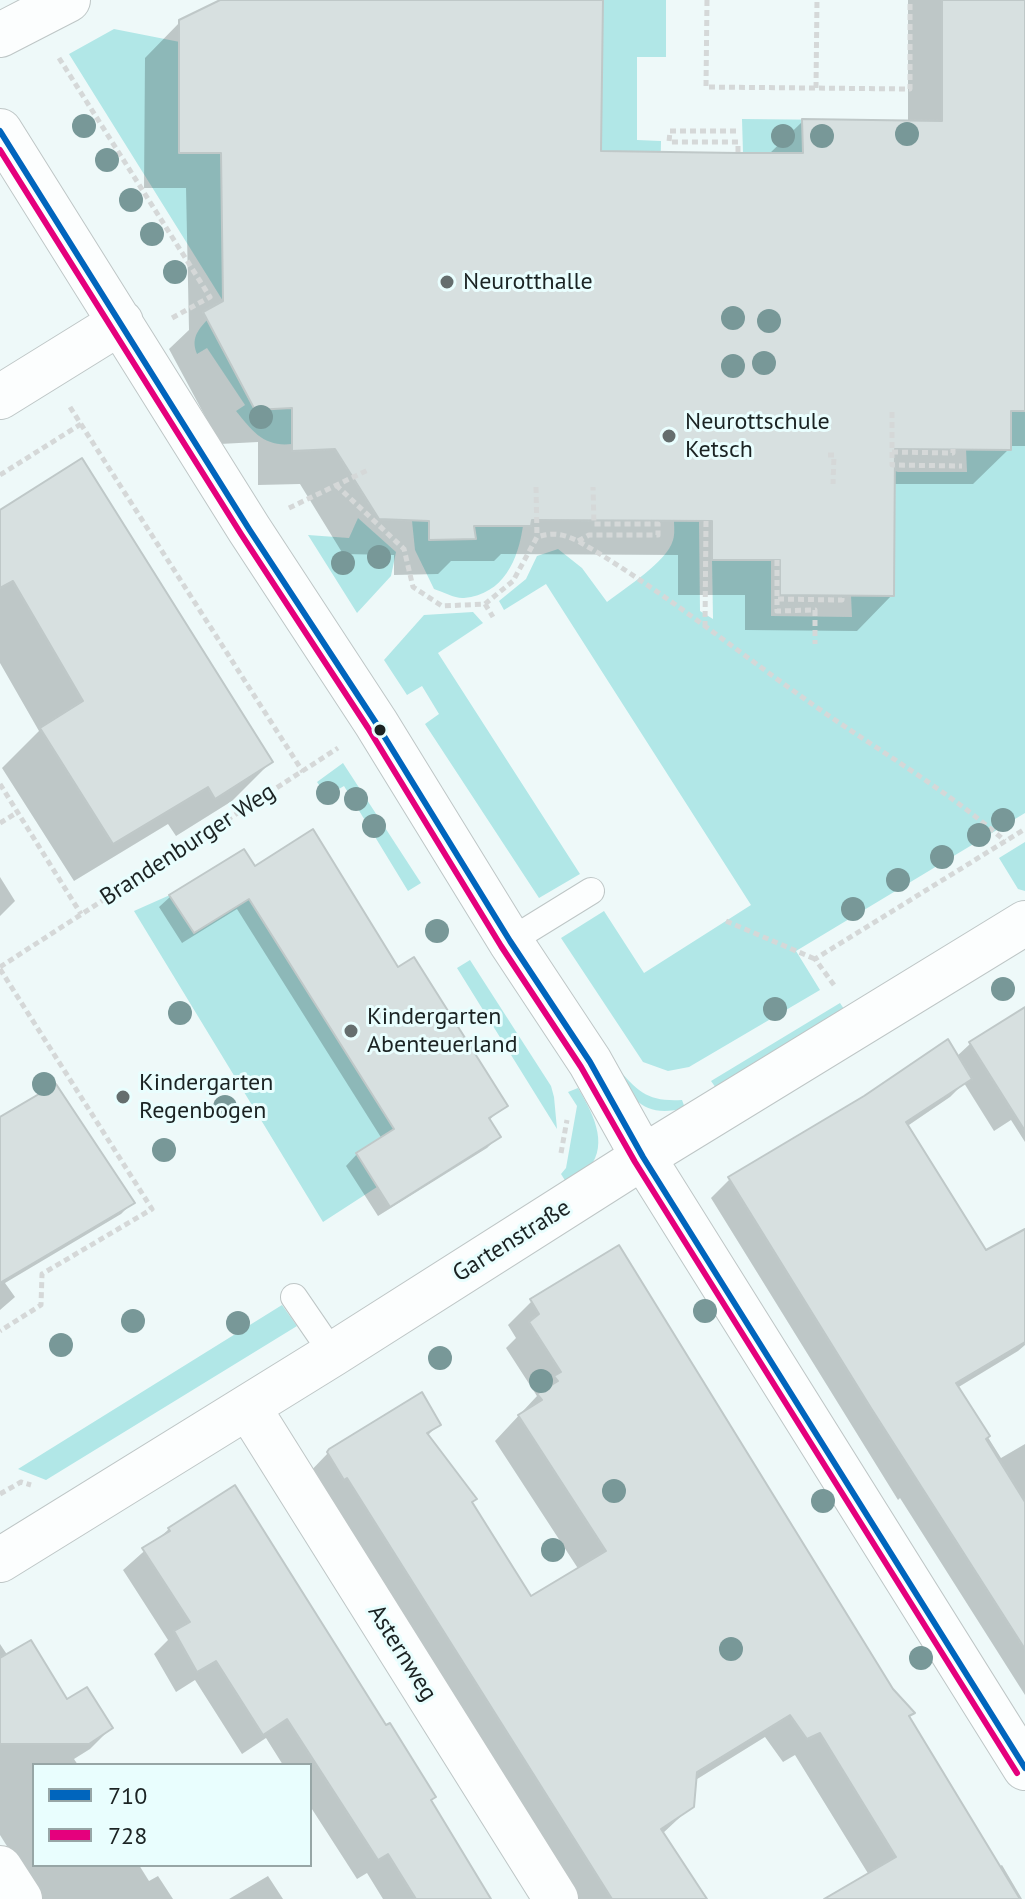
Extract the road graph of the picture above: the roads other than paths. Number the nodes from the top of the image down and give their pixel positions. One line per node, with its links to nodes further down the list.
1 (0, 131): 2 (street)
2 (127, 332): 3 (street); 6 (street)
3 (0, 397)
4 (591, 891): 6 (lane)
5 (1025, 923): 7 (street, Gartenstraße)
6 (510, 941): 7 (street)
7 (643, 1157): 9 (street, Gartenstraße); 12 (street)
8 (294, 1297): 9 (lane)
9 (333, 1354): 10 (street, Gartenstraße)
10 (248, 1407): 11 (street, Gartenstraße); 15 (street, Asternweg)
11 (0, 1560)
12 (1025, 1768)
13 (0, 1868): 14 (street)
14 (20, 1899)
15 (556, 1899)

